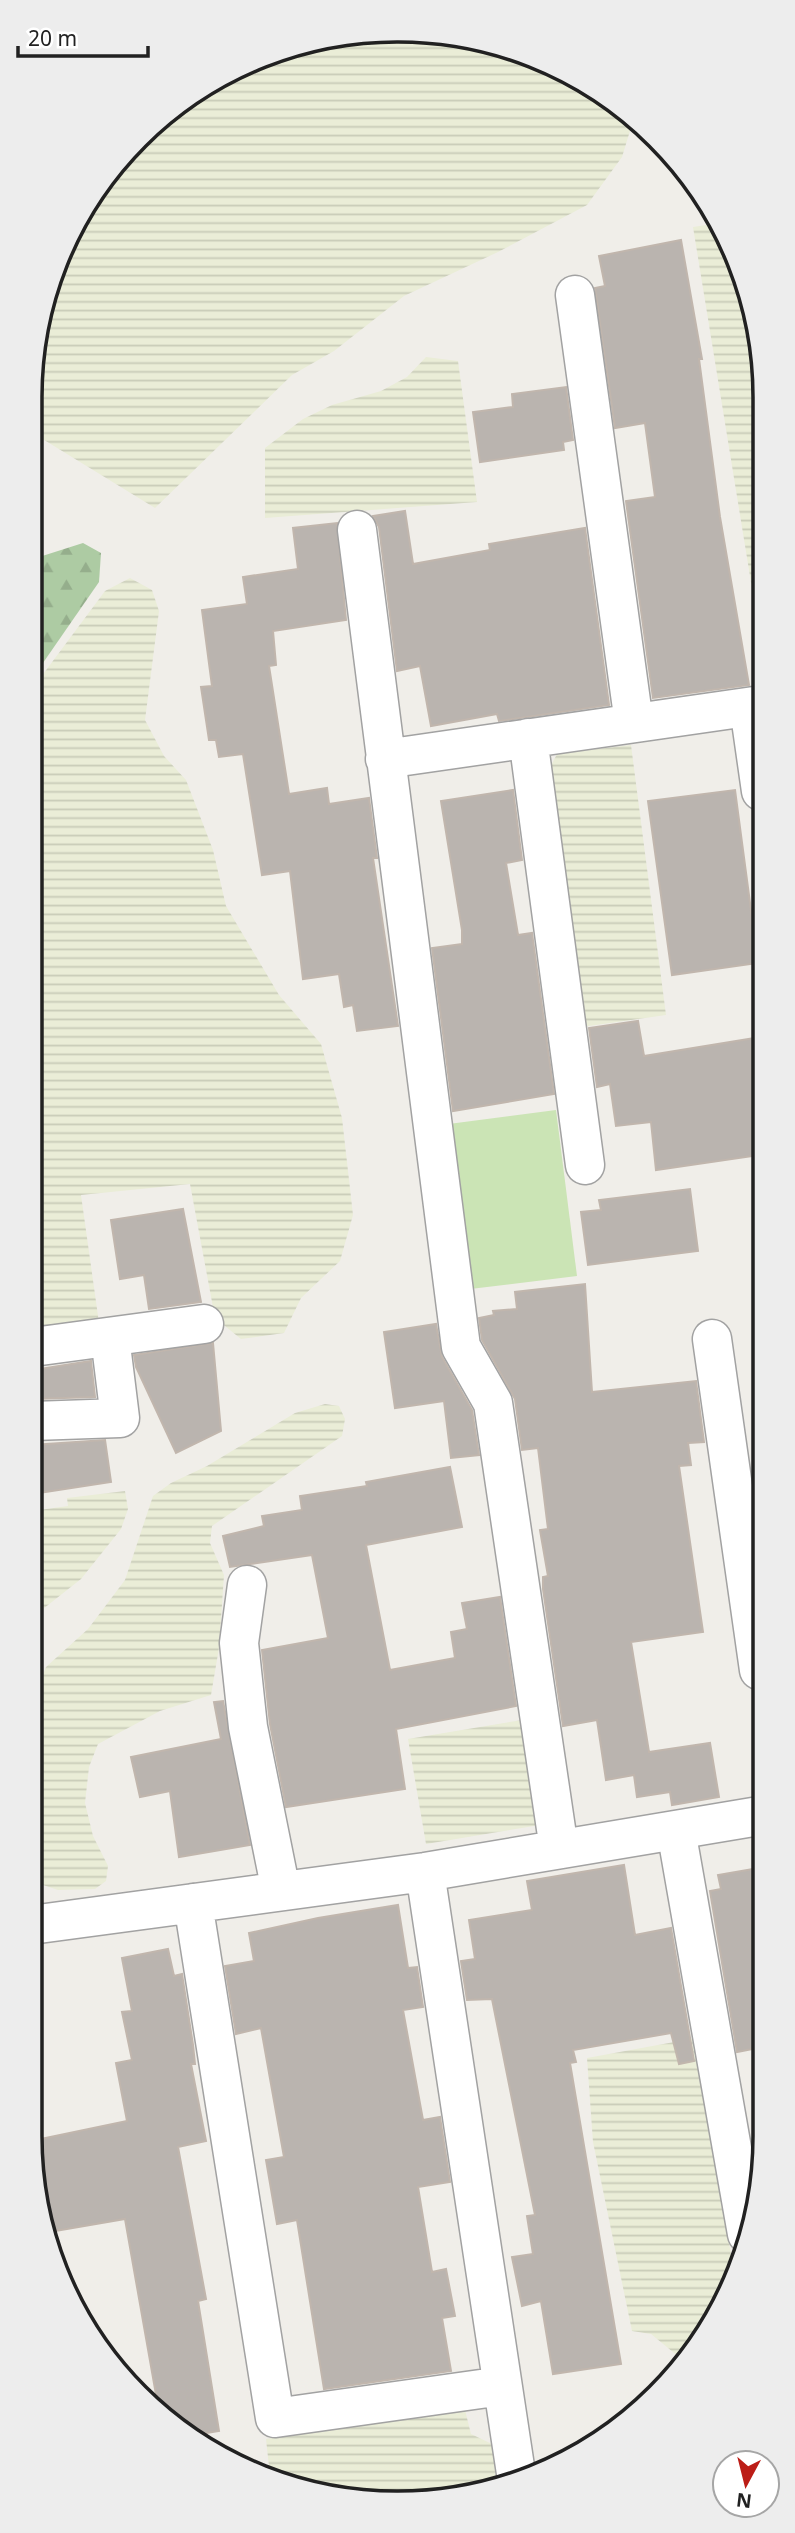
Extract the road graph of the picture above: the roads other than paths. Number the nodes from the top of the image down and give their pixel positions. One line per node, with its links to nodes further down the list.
1 (575, 295): 4 (street)
2 (357, 530): 6 (street)
3 (753, 706): 4 (street)
4 (634, 723): 5 (street)
5 (528, 738): 6 (street); 7 (street)
6 (385, 759): 17 (street)
7 (585, 1165)
8 (204, 1324): 9 (street)
9 (110, 1337): 11 (street); 12 (street)
10 (712, 1339): 14 (street)
11 (42, 1346)
12 (42, 1421)
13 (247, 1585): 19 (street)
14 (753, 1628)
15 (753, 1817): 16 (street)
16 (676, 1830): 17 (street); 22 (street)
17 (559, 1849): 18 (street)
18 (425, 1872): 19 (street); 23 (street)
19 (281, 1891): 20 (street)
20 (193, 1903): 21 (street); 23 (street)
21 (42, 1924)
22 (744, 2215)
23 (502, 2386): 24 (street)
24 (516, 2471)

